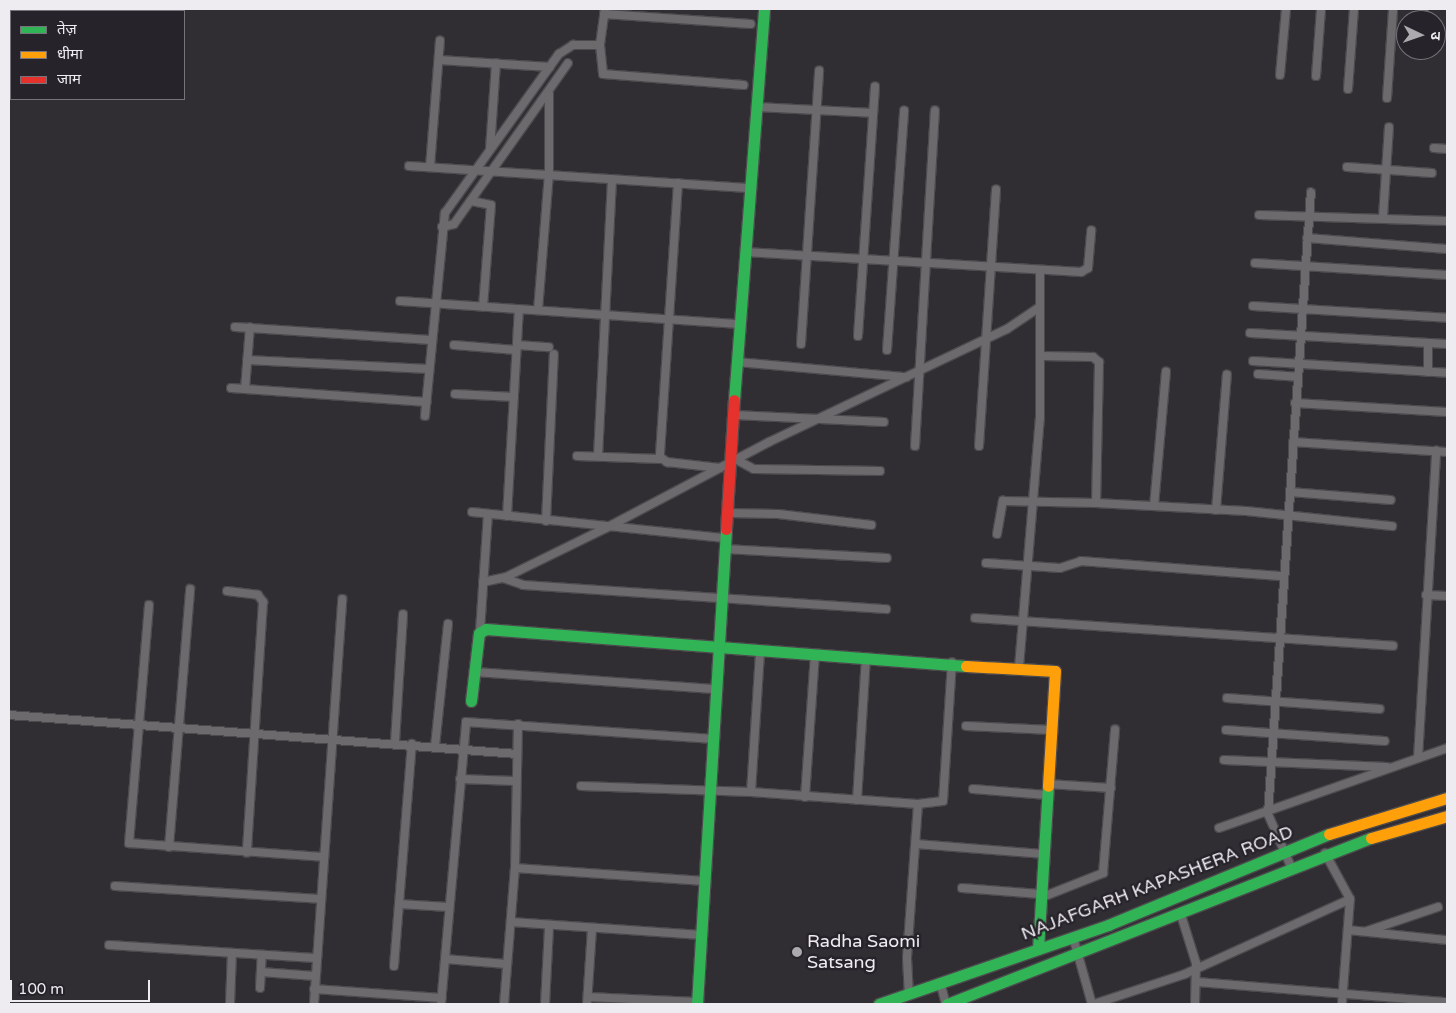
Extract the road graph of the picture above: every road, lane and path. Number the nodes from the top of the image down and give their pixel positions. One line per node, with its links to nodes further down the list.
1 (764, 9): 22 (street)
2 (1286, 9): 15 (street)
3 (1321, 9): 16 (street)
4 (1354, 9): 19 (street)
5 (1393, 9): 21 (street)
6 (604, 11): 7 (street); 9 (street)
7 (751, 24)
8 (440, 40): 10 (street)
9 (600, 45): 13 (street); 17 (street)
10 (439, 60): 11 (street); 32 (street)
11 (496, 63): 13 (street); 30 (street)
12 (568, 63): 20 (street)
13 (550, 67): 30 (street)
14 (820, 71): 23 (street)
15 (1280, 75)
16 (1316, 76)
17 (744, 85)
18 (875, 87): 26 (street)
19 (1348, 89)
20 (549, 94): 36 (street); 37 (street)
21 (1387, 98)
22 (756, 107): 23 (street); 41 (street)
23 (817, 111): 26 (street); 54 (street)
24 (904, 111): 56 (street)
25 (935, 111): 57 (street)
26 (873, 113): 55 (street)
27 (1389, 127): 35 (street)
28 (1434, 148): 29 (street)
29 (1447, 149)
30 (490, 150): 34 (street)
31 (409, 166): 32 (street)
32 (430, 167): 34 (street)
33 (1347, 167): 35 (street)
34 (476, 170): 36 (street); 49 (street)
35 (1384, 170): 38 (street); 47 (street)
36 (494, 171): 37 (street); 44 (street)
37 (549, 174): 39 (street); 70 (street)
38 (1432, 174)
39 (612, 179): 40 (street); 71 (street)
40 (678, 183): 41 (street); 73 (street)
41 (747, 188): 53 (street)
42 (996, 190): 60 (street)
43 (1311, 192): 46 (street)
44 (471, 201): 49 (street); 66 (street)
45 (1259, 216): 46 (street)
46 (1308, 217): 47 (street); 51 (street)
47 (1383, 217): 48 (street)
48 (1447, 221)
49 (442, 227): 64 (street)
50 (1091, 230): 61 (street)
51 (1307, 238): 52 (street); 59 (street)
52 (1447, 249)
53 (745, 252): 54 (street); 74 (street)
54 (808, 256): 55 (street); 83 (street)
55 (864, 258): 56 (street); 78 (street)
56 (896, 260): 57 (street); 88 (street)
57 (925, 262): 60 (street); 95 (street)
58 (1255, 262): 59 (street)
59 (1305, 266): 62 (street); 68 (street)
60 (990, 270): 61 (street); 80 (street)
61 (1040, 273): 67 (street)
62 (1447, 275)
63 (400, 301): 64 (street)
64 (434, 303): 66 (street); 81 (street)
65 (1254, 306): 68 (street)
66 (483, 307): 69 (street)
67 (1038, 308): 80 (street); 90 (street)
68 (1303, 308): 72 (street); 79 (street)
69 (519, 309): 70 (street); 87 (street)
70 (538, 310): 71 (street)
71 (605, 315): 73 (street); 121 (street)
72 (1447, 318)
73 (670, 319): 74 (street); 122 (street)
74 (739, 324): 93 (street)
75 (235, 327): 76 (street)
76 (250, 327): 81 (street); 91 (street)
77 (1250, 333): 79 (street)
78 (858, 336)
79 (1301, 336): 82 (street); 94 (street)
80 (986, 337): 95 (street); 117 (street)
81 (431, 340): 96 (street)
82 (1428, 343): 84 (street); 98 (street)
83 (801, 344)
84 (1447, 344)
85 (454, 345): 87 (street)
86 (548, 347): 87 (street)
87 (516, 348): 107 (street)
88 (887, 350)
89 (554, 354): 136 (street)
90 (1042, 356): 127 (street); 128 (street)
91 (247, 360): 96 (street); 105 (street)
92 (1253, 361): 94 (street)
93 (737, 362): 102 (street); 111 (street)
94 (1299, 362): 98 (street); 103 (street)
95 (920, 368): 102 (street); 116 (street)
96 (429, 369): 108 (street)
97 (1166, 372): 129 (street)
98 (1428, 372): 99 (street)
99 (1447, 373)
100 (1227, 374): 130 (street)
101 (1258, 374): 103 (street)
102 (906, 377): 113 (street)
103 (1297, 377): 109 (street)
104 (231, 388): 105 (street)
105 (245, 389): 108 (street)
106 (455, 394): 107 (street)
107 (514, 397): 134 (street)
108 (426, 402): 112 (street)
109 (1295, 402): 110 (street); 115 (street)
110 (1447, 412)
111 (734, 415): 113 (street); 123 (street)
112 (425, 416)
113 (820, 418): 114 (street); 123 (street)
114 (884, 422)
115 (1294, 442): 118 (street); 125 (street)
116 (915, 446)
117 (979, 446)
118 (1436, 451): 119 (street); 150 (street)
119 (1447, 452)
120 (577, 456): 121 (street)
121 (598, 456): 122 (street)
122 (661, 459): 123 (street)
123 (729, 464): 124 (street); 132 (street); 139 (street)
124 (880, 471)
125 (1290, 492): 126 (street); 135 (street)
126 (1390, 500)
127 (1034, 502): 128 (street); 140 (street); 144 (street)
128 (1096, 503): 129 (street)
129 (1154, 506): 130 (street)
130 (1216, 510): 135 (street)
131 (472, 512): 133 (street)
132 (727, 513): 137 (street); 141 (street)
133 (488, 514): 134 (street); 147 (street)
134 (507, 516): 136 (street)
135 (1288, 517): 138 (street); 145 (street)
136 (546, 521): 139 (street)
137 (871, 524)
138 (1392, 526)
139 (606, 528): 141 (street); 146 (street)
140 (997, 534)
141 (725, 544): 142 (street); 153 (street)
142 (887, 558)
143 (986, 563): 144 (street)
144 (1030, 566): 145 (street); 158 (street)
145 (1282, 576): 161 (street)
146 (503, 578): 147 (street); 153 (street)
147 (483, 582): 160 (street)
148 (190, 589): 179 (street)
149 (227, 591): 183 (street)
150 (1426, 595): 151 (street); 194 (street)
151 (1447, 596)
152 (342, 599): 185 (street)
153 (721, 599): 155 (street); 162 (street)
154 (149, 605): 176 (street)
155 (886, 609)
156 (403, 614): 188 (street)
157 (975, 618): 158 (street)
158 (1025, 621): 161 (street); 168 (street)
159 (448, 624): 190 (street)
160 (480, 631): 162 (street); 169 (street)
161 (1278, 638): 163 (street); 173 (street)
162 (717, 646): 164 (street); 170 (street)
163 (1393, 646)
164 (760, 652): 165 (street); 205 (street)
165 (815, 655): 166 (street); 206 (street)
166 (866, 657): 167 (street); 208 (street)
167 (952, 662): 168 (street); 209 (street)
168 (1019, 667): 181 (street)
169 (476, 672): 170 (street); 172 (street)
170 (716, 689): 186 (street)
171 (1227, 698): 173 (street)
172 (471, 700)
173 (1275, 702): 174 (street); 184 (street)
174 (1380, 709)
175 (9, 715): 176 (street)
176 (141, 724): 179 (street); 215 (street)
177 (518, 724): 186 (street); 192 (street); 193 (street)
178 (966, 726): 181 (street)
179 (178, 728): 183 (street); 215 (street)
180 (1116, 729): 201 (street)
181 (1052, 730): 203 (street)
182 (1226, 730): 184 (street)
183 (256, 733): 185 (street); 217 (street)
184 (1272, 735): 187 (street); 196 (street)
185 (332, 737): 188 (street); 221 (street)
186 (713, 739): 204 (street)
187 (1385, 741)
188 (395, 742): 189 (street)
189 (412, 744): 190 (street); 230 (street)
190 (435, 746): 192 (street)
191 (1447, 748): 194 (street)
192 (462, 750): 193 (street); 198 (street)
193 (517, 754): 199 (street)
194 (1418, 758): 197 (street)
195 (1224, 760): 196 (street)
196 (1270, 763): 197 (street); 210 (street)
197 (1392, 767): 210 (street)
198 (460, 779): 199 (street); 231 (street)
199 (515, 781): 222 (street)
200 (581, 786): 204 (street)
201 (1111, 788): 203 (street); 227 (street)
202 (973, 789): 203 (street)
203 (1047, 790): 219 (street)
204 (710, 792): 205 (street); 224 (street)
205 (751, 792): 206 (street)
206 (805, 797): 208 (street)
207 (1447, 798): 213 (street, NAJAFGARH KAPASHERA ROAD)
208 (857, 800): 209 (street)
209 (918, 804): 214 (street)
210 (1268, 808): 212 (street); 218 (street)
211 (1447, 816): 216 (street, NAJAFGARH KAPASHERA ROAD)
212 (1219, 828)
213 (1333, 832): 216 (street); 218 (street, NAJAFGARH KAPASHERA ROAD)
214 (916, 844): 219 (street); 258 (street)
215 (169, 847): 217 (street)
216 (1339, 847): 220 (street, NAJAFGARH KAPASHERA ROAD)
217 (247, 852): 221 (street)
218 (1285, 853): 223 (street); 240 (street, NAJAFGARH KAPASHERA ROAD)
219 (1042, 854): 227 (street)
220 (1325, 854): 223 (street, NAJAFGARH KAPASHERA ROAD); 229 (street)
221 (322, 857): 228 (street)
222 (515, 868): 224 (street); 234 (street)
223 (1292, 869): 233 (street, NAJAFGARH KAPASHERA ROAD)
224 (705, 881): 239 (street)
225 (115, 886): 228 (street)
226 (962, 888): 227 (street)
227 (1040, 896): 243 (street)
228 (320, 898): 247 (street)
229 (1350, 899): 237 (street); 251 (street)
230 (399, 904): 231 (street); 250 (street)
231 (448, 907): 248 (street)
232 (1438, 907): 238 (street)
233 (1181, 916): 245 (street, NAJAFGARH KAPASHERA ROAD); 251 (street)
234 (511, 922): 235 (street); 249 (street)
235 (549, 926): 236 (street); 267 (street)
236 (592, 928): 239 (street); 261 (street)
237 (1348, 930): 238 (street); 259 (street)
238 (1364, 932): 241 (street)
239 (702, 935): 263 (street)
240 (1073, 937): 243 (street, NAJAFGARH KAPASHERA ROAD); 245 (street)
241 (1447, 940)
242 (109, 945): 244 (street)
243 (1038, 950): 254 (street, NAJAFGARH KAPASHERA ROAD)
244 (232, 953): 246 (street); 264 (street)
245 (1079, 954): 269 (street, NAJAFGARH KAPASHERA ROAD); 270 (street)
246 (262, 955): 247 (street); 252 (street)
247 (315, 958): 253 (street)
248 (445, 959): 249 (street); 260 (street)
249 (506, 964): 266 (street)
250 (394, 966)
251 (1196, 969): 255 (street); 270 (street)
252 (261, 972): 253 (street); 256 (street)
253 (315, 976): 257 (street)
254 (940, 982): 258 (street, NAJAFGARH KAPASHERA ROAD); 269 (street)
255 (1197, 982): 259 (street); 271 (street)
256 (260, 988)
257 (314, 989): 260 (street); 265 (street)
258 (909, 993): 268 (street, NAJAFGARH KAPASHERA ROAD)
259 (1342, 994): 262 (street); 272 (street)
260 (442, 1001)
261 (587, 1001): 263 (street)
262 (1447, 1002)
263 (697, 1003)
264 (230, 1004)
265 (314, 1004)
266 (504, 1004)
267 (545, 1004)
268 (879, 1004)
269 (946, 1004)
270 (1093, 1004)
271 (1196, 1004)
272 (1342, 1004)

